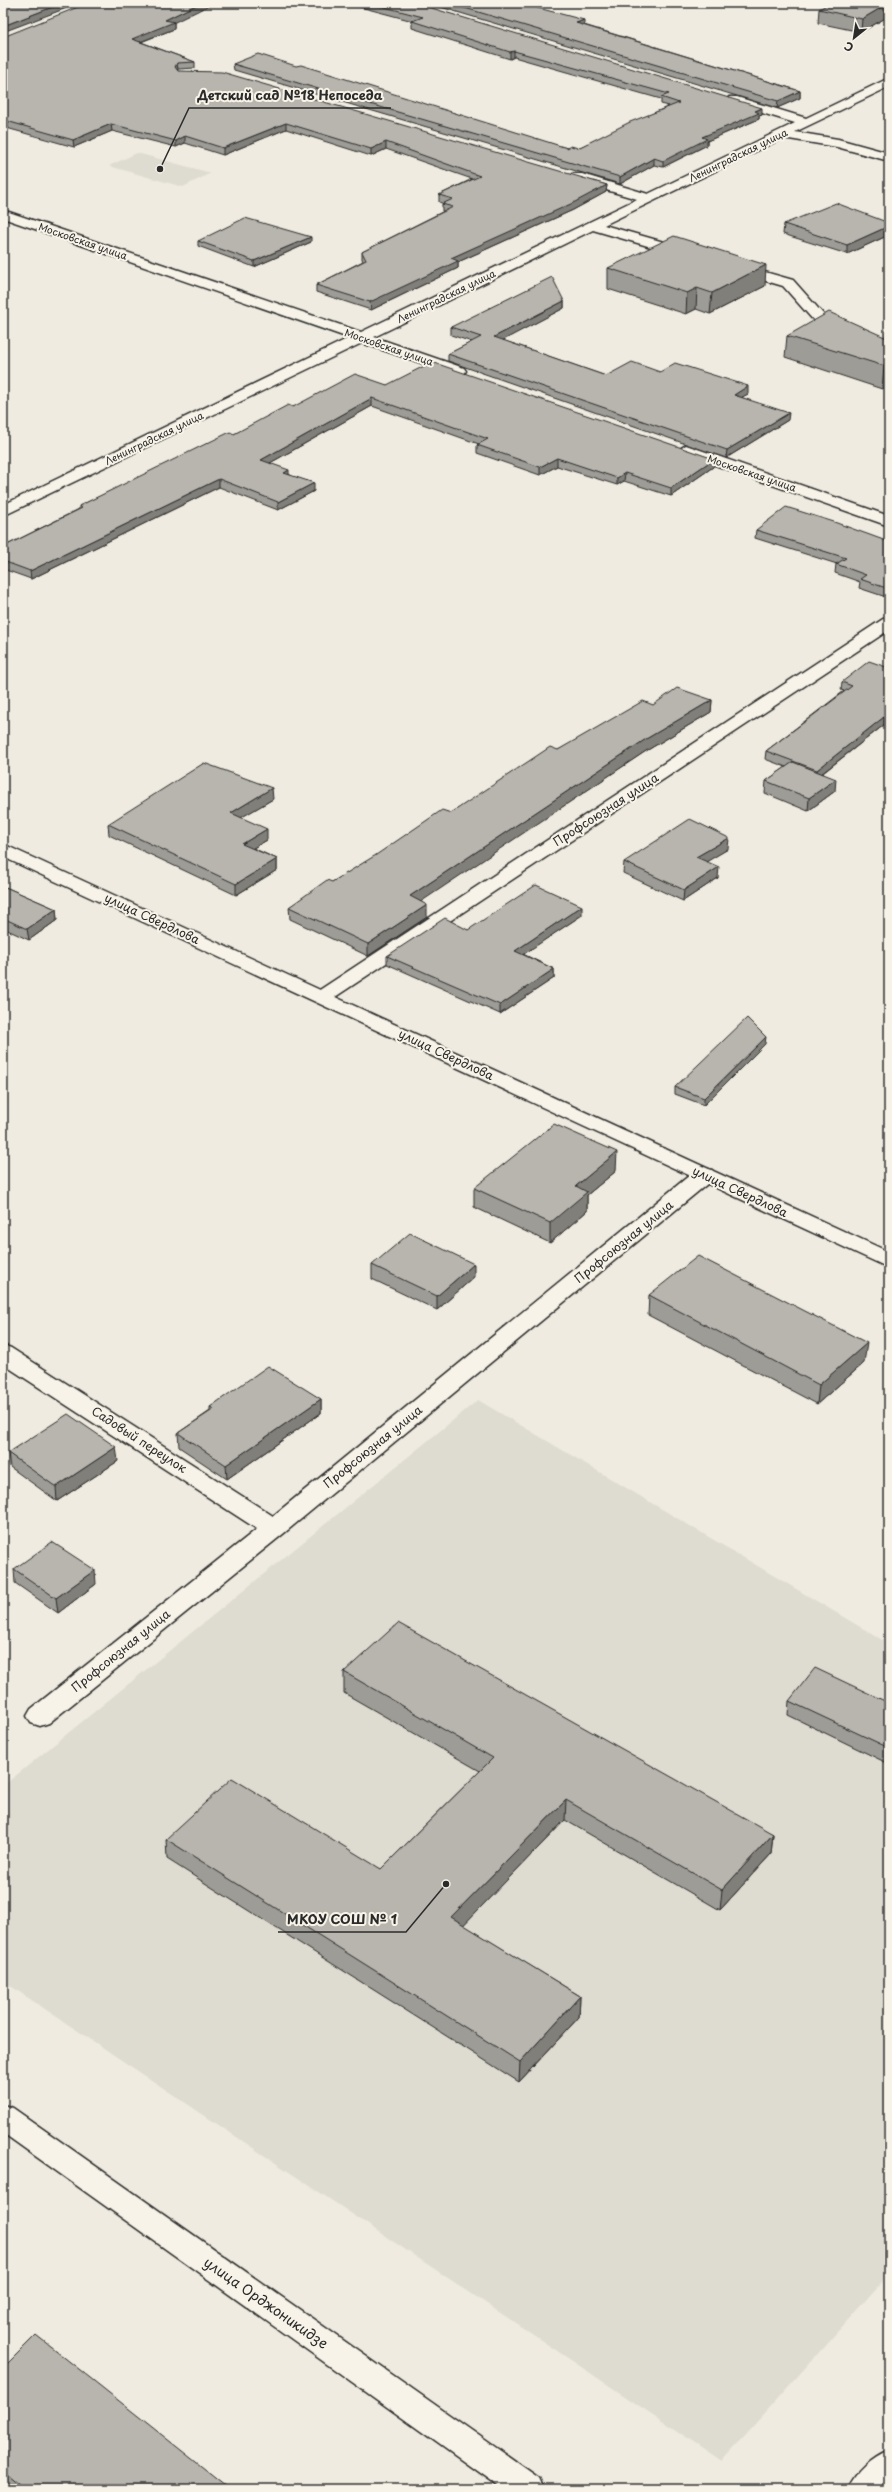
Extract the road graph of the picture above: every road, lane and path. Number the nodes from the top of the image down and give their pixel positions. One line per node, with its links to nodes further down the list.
1 (889, 82): 3 (street, Ленинградская улица)
2 (723, 97): 3 (street)
3 (807, 122): 4 (street, Ленинградская улица)
4 (782, 134): 5 (street); 7 (street, Ленинградская улица)
5 (889, 157)
6 (566, 174): 7 (street)
7 (649, 198): 9 (street, Ленинградская улица)
8 (3, 214): 12 (street, Московская улица)
9 (592, 226): 10 (street); 12 (street, Ленинградская улица)
10 (698, 256)
11 (720, 263): 13 (street)
12 (361, 337): 14 (street, Московская улица); 16 (street, Ленинградская улица)
13 (889, 356)
14 (474, 377)
15 (670, 445): 17 (street, Московская улица)
16 (3, 511)
17 (889, 521)
18 (889, 623): 20 (street, Профсоюзная улица)
19 (3, 850): 20 (street, улица Свердлова)
20 (322, 998): 21 (street, улица Свердлова)
21 (704, 1175): 22 (street, улица Свердлова); 24 (street, Профсоюзная улица)
22 (889, 1261)
23 (3, 1353): 24 (street, Садовый переулок)
24 (274, 1528): 25 (street, Профсоюзная улица)
25 (40, 1716)
26 (3, 2117): 28 (street, улица Орджоникидзе)
27 (889, 2466): 29 (street)
28 (528, 2489)
29 (865, 2489)

